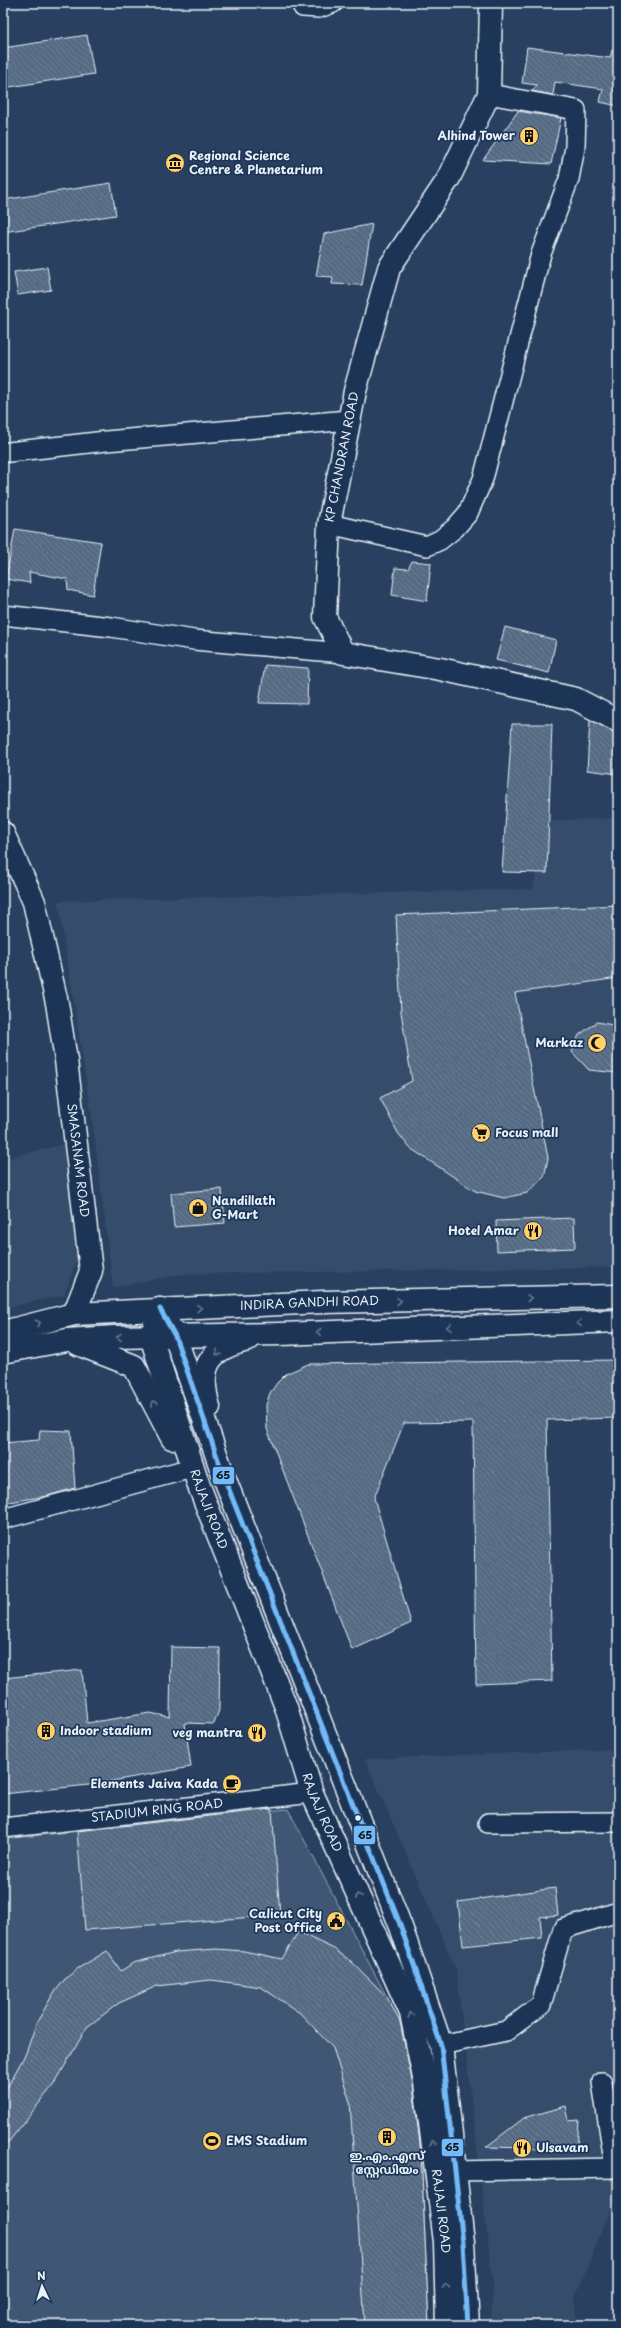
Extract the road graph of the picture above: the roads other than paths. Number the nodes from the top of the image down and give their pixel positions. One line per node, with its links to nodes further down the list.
1 (301, 3): 2 (street)
2 (333, 3)
3 (491, 3): 4 (main road, KP CHANDRAN ROAD)
4 (489, 94): 5 (main road, KP CHANDRAN ROAD); 7 (street)
5 (349, 420): 6 (street); 7 (main road, KP CHANDRAN ROAD)
6 (9, 452)
7 (329, 524): 9 (main road, KP CHANDRAN ROAD)
8 (3, 615): 9 (street)
9 (343, 653): 10 (main road)
10 (618, 721)
11 (3, 833): 14 (main road, SMASANAM ROAD)
12 (618, 1296): 13 (main road, INDIRA GANDHI ROAD, one-way to 12)
13 (160, 1310): 14 (main road, INDIRA GANDHI ROAD); 18 (main road); 19 (main road)
14 (74, 1314): 16 (main road, INDIRA GANDHI ROAD, one-way to 14)
15 (618, 1321): 17 (main road, one-way to 17)
16 (3, 1332)
17 (281, 1334): 18 (main road); 22 (main road, one-way to 22)
18 (175, 1336): 19 (main road); 22 (main road)
19 (151, 1337): 20 (main road, one-way to 20); 23 (main road, RAJAJI ROAD)
20 (67, 1340): 21 (main road); 23 (main road, one-way to 20)
21 (3, 1352)
22 (224, 1477): 30 (main road)
23 (194, 1478): 24 (street); 25 (main road, RAJAJI ROAD)
24 (3, 1519)
25 (312, 1793): 28 (street, STADIUM RING ROAD); 33 (main road, RAJAJI ROAD, one-way to 25)
26 (618, 1822): 27 (street)
27 (488, 1823)
28 (3, 1828)
29 (618, 1912): 30 (street)
30 (441, 2045): 32 (main road)
31 (602, 2082): 32 (street)
32 (455, 2171): 34 (main road)
33 (447, 2325)
34 (468, 2325)

